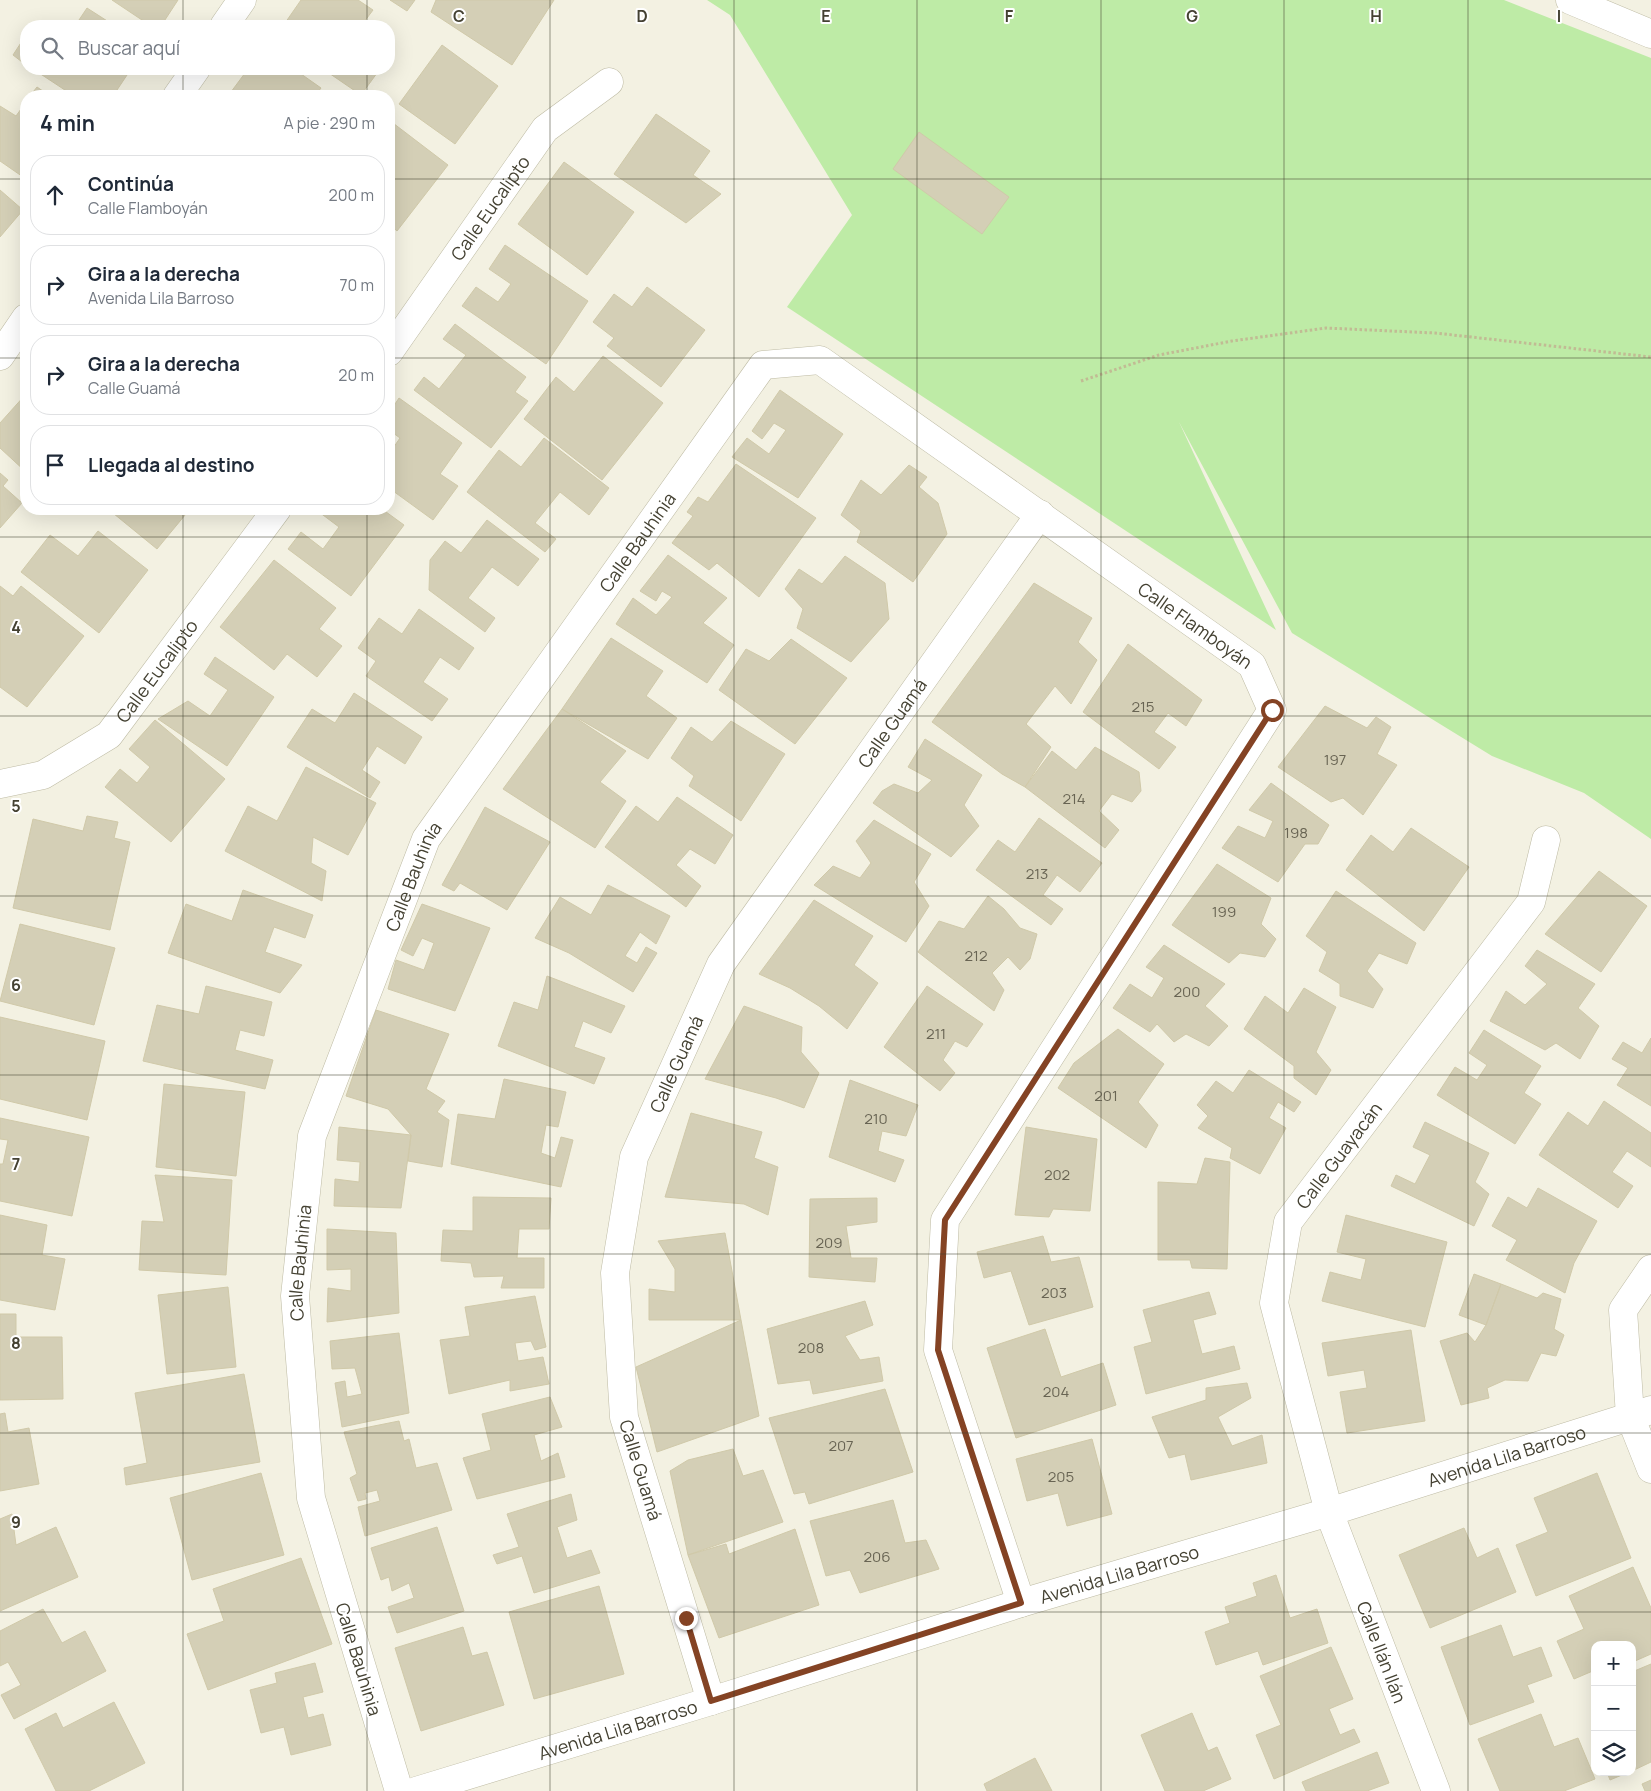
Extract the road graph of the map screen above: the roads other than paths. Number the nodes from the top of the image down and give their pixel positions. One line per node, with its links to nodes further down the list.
1 (242, 0): 3 (street)
2 (1570, 0): 4 (street)
3 (228, 20)
4 (1651, 34)
5 (192, 75): 7 (street)
6 (609, 82): 9 (street, Calle Eucalipto)
7 (181, 90)
8 (20, 327): 10 (street)
9 (395, 343)
10 (0, 356)
11 (1040, 514): 19 (street, Calle Flamboyán); 20 (street, Calle Guamá); 21 (street, Calle Bauhinia)
12 (273, 515): 13 (street, Calle Eucalipto)
13 (0, 784)
14 (1546, 840): 18 (street, Calle Guayacán)
15 (1651, 1269): 16 (street)
16 (1641, 1413): 17 (street); 18 (street, Avenida Lila Barroso)
17 (1651, 1469)
18 (1329, 1512): 19 (street, Avenida Lila Barroso); 23 (street, Calle Ilán Ilán)
19 (1021, 1603): 20 (street, Avenida Lila Barroso)
20 (711, 1701): 22 (street, Avenida Lila Barroso)
21 (399, 1791)
22 (416, 1791)
23 (1436, 1791)

